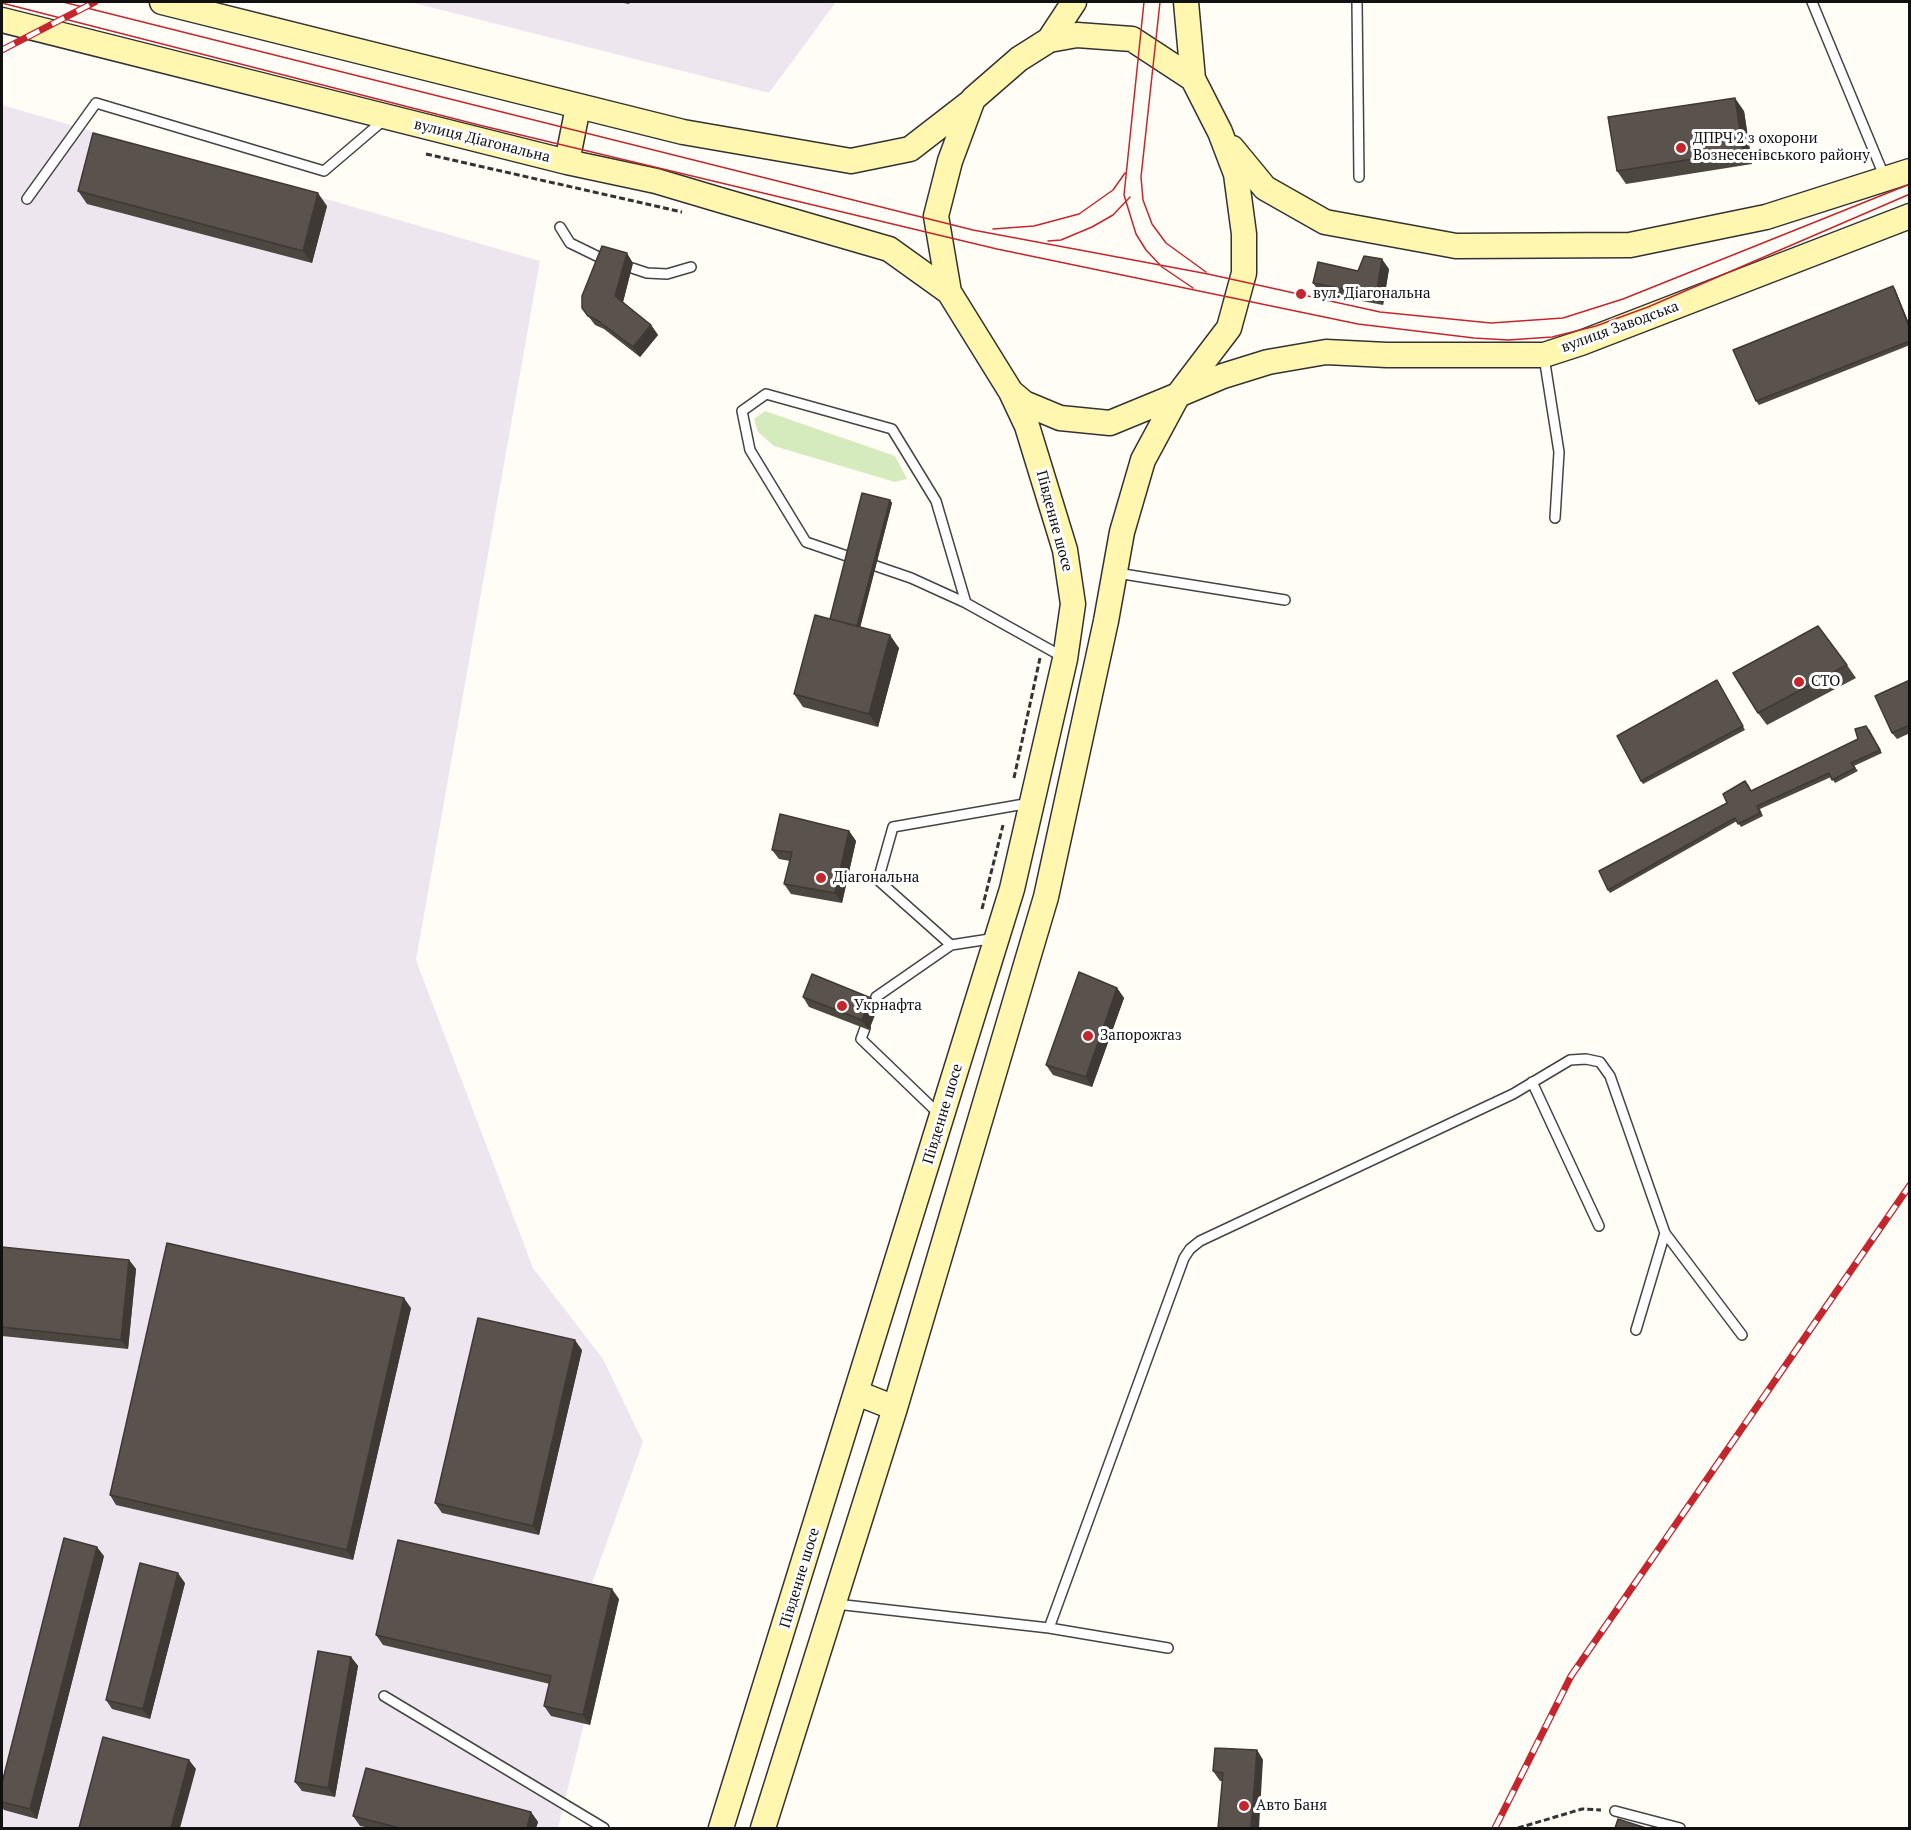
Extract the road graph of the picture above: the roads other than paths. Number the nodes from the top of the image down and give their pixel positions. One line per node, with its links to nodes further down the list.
1 (162, 2): 10 (main road)
2 (1074, 2): 7 (main road)
3 (1186, 2): 8 (main road)
4 (1357, 2): 15 (lane)
5 (1812, 2): 16 (lane)
6 (2, 20): 11 (main road, вулиця Діагональна)
7 (1049, 40): 8 (main road); 9 (main road)
8 (1193, 79): 12 (main road)
9 (974, 99): 10 (main road); 23 (main road)
10 (578, 107): 13 (main road)
11 (387, 118): 13 (main road, вулиця Діагональна); 17 (lane)
12 (1220, 132): 16 (main road); 26 (main road)
13 (567, 162): 23 (main road, вулиця Діагональна)
14 (1910, 171): 16 (main road)
15 (1359, 177)
16 (1886, 178)
17 (27, 199)
18 (1910, 216): 24 (main road, вулиця Заводська)
19 (561, 227): 20 (lane)
20 (607, 261)
21 (691, 267): 22 (lane)
22 (632, 268)
23 (949, 292): 25 (main road, Південне шосе)
24 (1544, 355): 26 (main road, вулиця Заводська); 27 (lane)
25 (1011, 392): 26 (main road, вулиця Заводська); 31 (main road, Південне шосе)
26 (1178, 395): 28 (main road)
27 (1555, 518)
28 (1115, 572): 29 (lane); 44 (main road)
29 (1285, 600)
30 (966, 603): 30 (lane); 31 (lane)
31 (1065, 658): 32 (main road, Південне шосе)
32 (1019, 806): 33 (main road, Південне шосе); 34 (lane)
33 (985, 940): 34 (lane); 38 (main road, Південне шосе)
34 (951, 945): 35 (lane)
35 (873, 1005)
36 (865, 1028): 38 (lane)
37 (1532, 1082): 39 (lane); 40 (lane); 46 (lane)
38 (942, 1117): 43 (main road, Південне шосе)
39 (1599, 1226)
40 (1665, 1233): 41 (lane); 42 (lane)
41 (1636, 1330)
42 (1742, 1335)
43 (857, 1393): 44 (main road); 51 (main road, Південне шосе)
44 (895, 1408): 45 (main road)
45 (834, 1604): 46 (lane); 52 (main road)
46 (1049, 1628): 47 (lane)
47 (1168, 1648)
48 (384, 1696): 50 (lane)
49 (1615, 1810): 53 (lane)
50 (604, 1828)
51 (720, 1828)
52 (763, 1828)
53 (1680, 1828)

